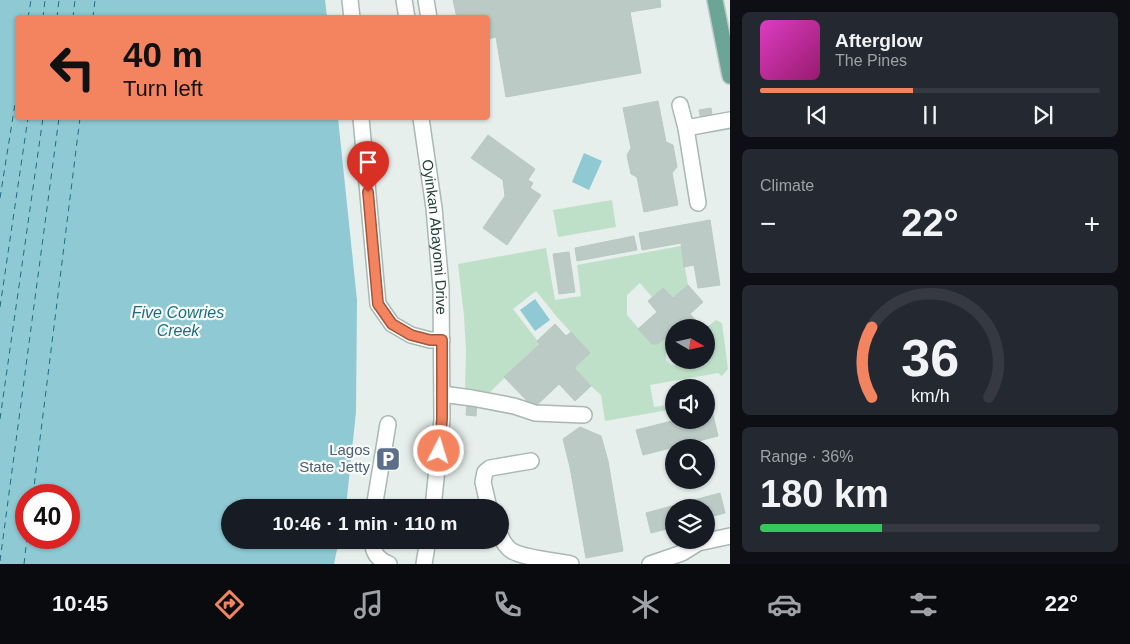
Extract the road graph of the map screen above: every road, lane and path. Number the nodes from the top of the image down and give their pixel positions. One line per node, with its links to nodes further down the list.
1 (350, 0): 5 (street)
2 (404, 0): 6 (street)
3 (426, 0): 7 (street)
4 (716, 0): 8 (main road)
5 (352, 15)
6 (406, 15)
7 (428, 15)
8 (730, 76)
9 (680, 105): 13 (street)
10 (361, 120): 15 (street)
11 (421, 120): 15 (street, Oyinkan Abayomi Drive)
12 (730, 120): 13 (street)
13 (686, 128): 14 (street)
14 (698, 204)
15 (442, 340): 16 (street, Oyinkan Abayomi Drive)
16 (442, 394): 17 (street); 21 (street, Oyinkan Abayomi Drive)
17 (584, 415)
18 (388, 424): 20 (street)
19 (531, 461): 22 (street)
20 (376, 499)
21 (434, 499)
22 (487, 499)
23 (730, 536): 30 (street)
24 (509, 548): 29 (street)
25 (372, 549): 27 (street)
26 (426, 549): 28 (street)
27 (389, 564)
28 (424, 564)
29 (571, 564)
30 (650, 564)

